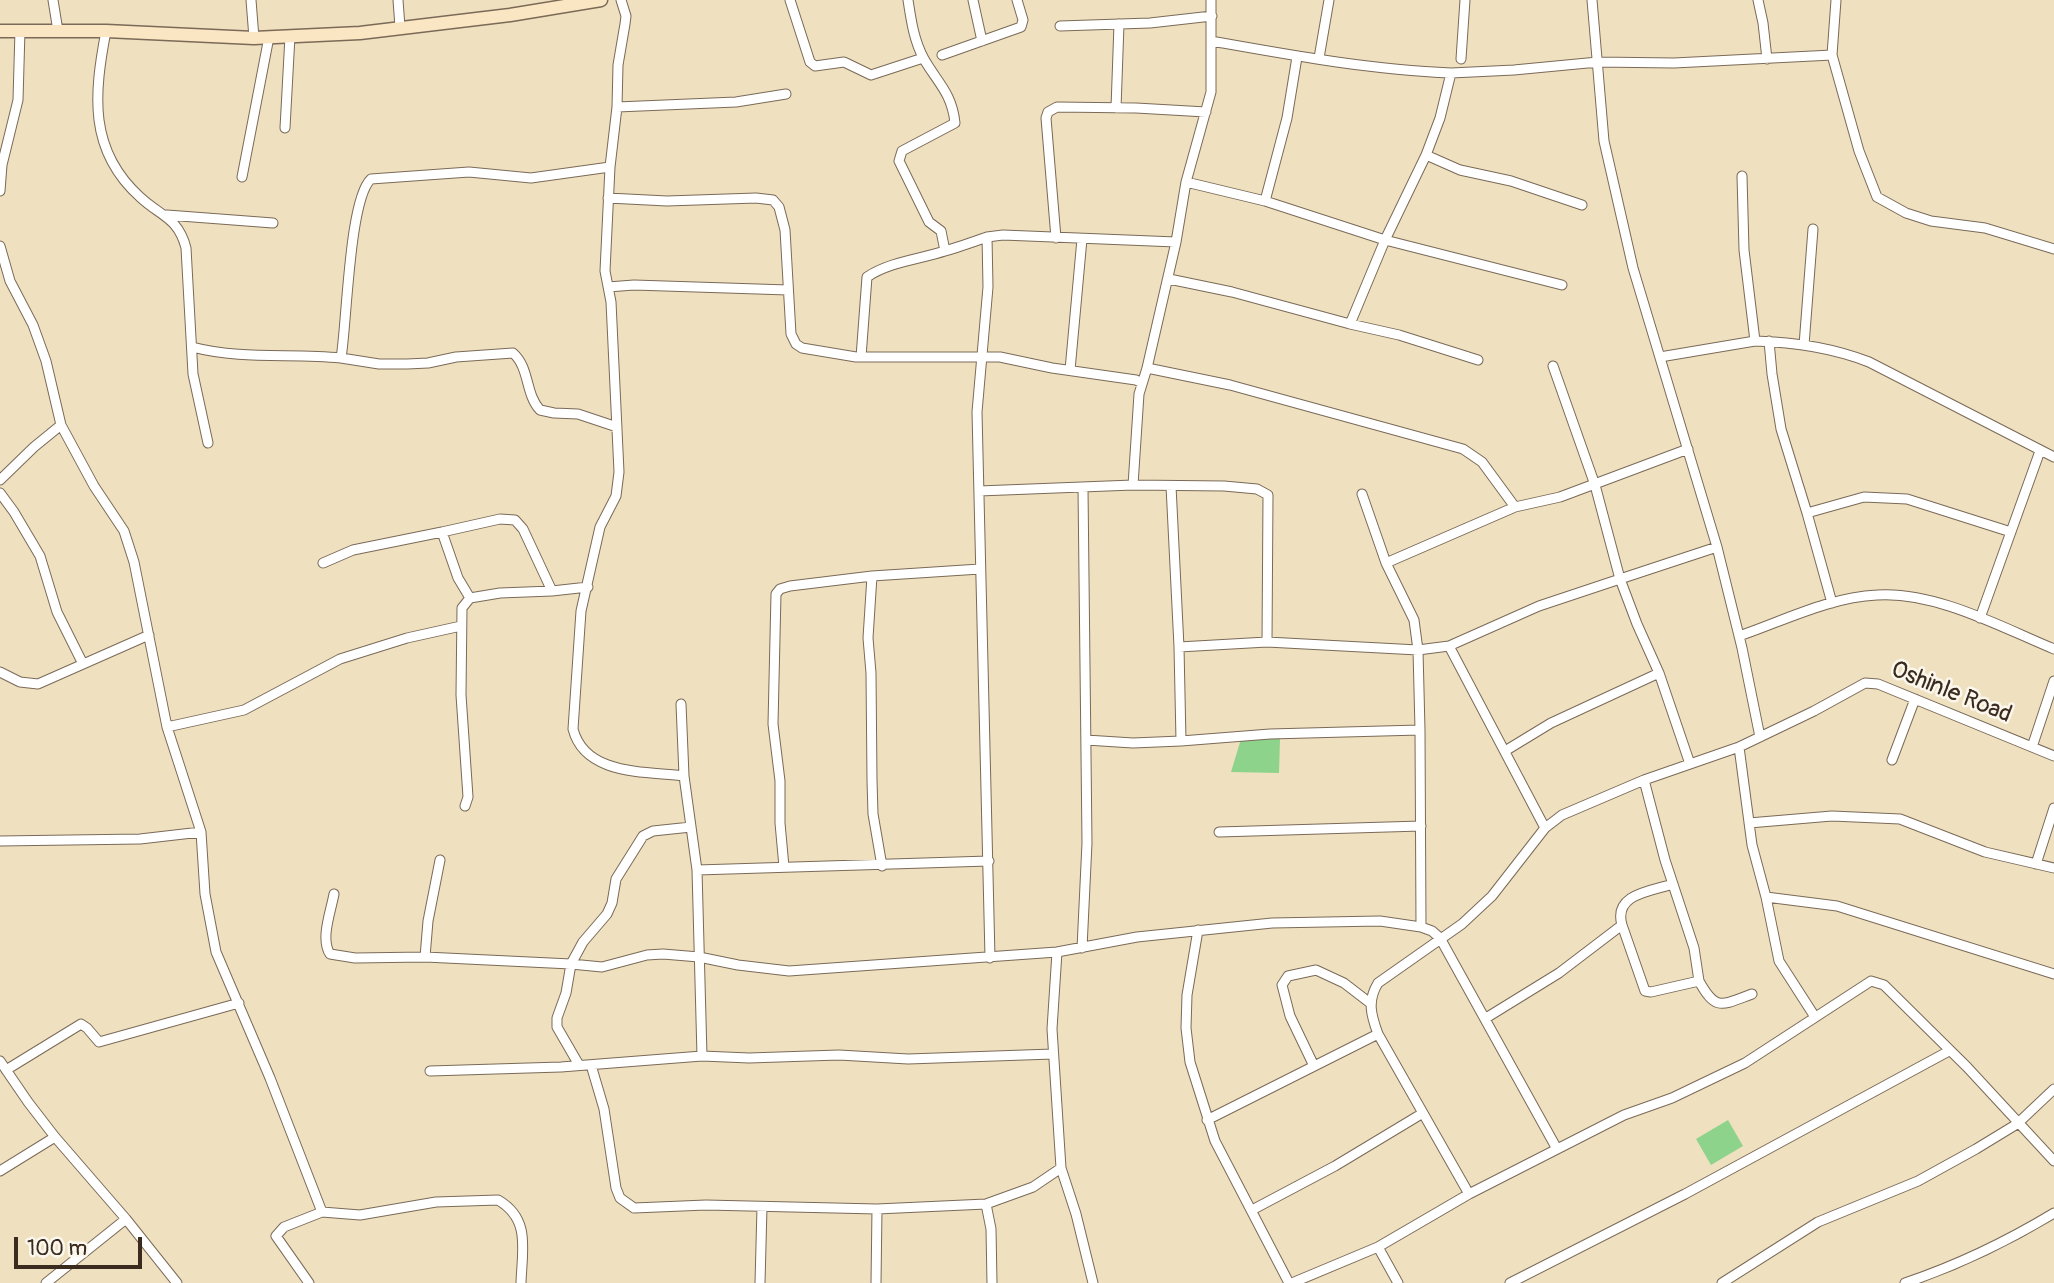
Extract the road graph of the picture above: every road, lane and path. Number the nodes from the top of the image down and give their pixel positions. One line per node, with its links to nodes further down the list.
1 (53, 0): 22 (street)
2 (251, 0): 26 (street)
3 (398, 0): 19 (street)
4 (601, 0): 19 (main road)
5 (621, 0): 39 (street)
6 (790, 0): 32 (street)
7 (908, 0): 32 (street)
8 (973, 0): 27 (street)
9 (1017, 0): 27 (street)
10 (1211, 0): 16 (street)
11 (1329, 0): 33 (street)
12 (1465, 0): 34 (street)
13 (1592, 0): 36 (street)
14 (1758, 0): 35 (street)
15 (1836, 0): 30 (street)
16 (1212, 16): 17 (street); 28 (street)
17 (1119, 24): 18 (street); 40 (street)
18 (1060, 26)
19 (400, 27): 24 (main road)
20 (20, 30): 21 (main road); 22 (main road); 48 (street)
21 (0, 31)
22 (58, 31): 23 (main road)
23 (106, 31): 26 (main road); 52 (street)
24 (290, 36): 25 (main road); 42 (street)
25 (269, 37): 26 (main road); 46 (street)
26 (254, 38)
27 (982, 41): 29 (street)
28 (1211, 41): 31 (street); 41 (street)
29 (942, 55)
30 (1832, 55): 35 (street); 61 (street)
31 (1297, 57): 33 (street); 50 (street)
32 (923, 58): 62 (street)
33 (1319, 58): 37 (street)
34 (1461, 59)
35 (1768, 59): 36 (street)
36 (1598, 62): 37 (street); 74 (street)
37 (1451, 73): 43 (street)
38 (786, 94): 39 (street)
39 (617, 107): 44 (street)
40 (1116, 108): 41 (street); 56 (street)
41 (1206, 112): 47 (street)
42 (285, 128)
43 (1426, 155): 51 (street); 58 (street)
44 (610, 167): 49 (street); 75 (street)
45 (1742, 176): 68 (street)
46 (242, 177)
47 (1186, 182): 50 (street); 59 (street)
48 (0, 191)
49 (608, 198): 65 (street); 66 (street)
50 (1265, 201): 58 (street)
51 (1581, 205)
52 (167, 215): 53 (street); 71 (street)
53 (273, 223)
54 (1812, 229): 70 (street)
55 (987, 237): 56 (street); 62 (street); 73 (street)
56 (1056, 238): 57 (street)
57 (1082, 239): 59 (street); 79 (street)
58 (1385, 240): 64 (street); 67 (street)
59 (1176, 242): 63 (street)
60 (0, 246): 81 (street)
61 (2054, 249)
62 (945, 251): 72 (street)
63 (1169, 279): 67 (street); 78 (street)
64 (1562, 285)
65 (608, 287): 66 (street); 82 (street)
66 (788, 290): 72 (street)
67 (1350, 324): 76 (street)
68 (1755, 341): 69 (street); 74 (street)
69 (1769, 341): 70 (street); 96 (street)
70 (1804, 345): 85 (street)
71 (192, 347): 75 (street); 83 (street)
72 (860, 357): 73 (street)
73 (982, 357): 79 (street); 92 (street)
74 (1660, 357): 84 (street)
75 (341, 358): 82 (street)
76 (1478, 360)
77 (1553, 366): 90 (street)
78 (1147, 368): 80 (street); 95 (street)
79 (1070, 370): 80 (street)
80 (1142, 383): 88 (street)
81 (61, 425): 87 (street); 111 (street)
82 (617, 427): 105 (street)
83 (208, 443)
84 (1688, 449): 90 (street); 99 (street)
85 (2040, 451): 86 (street); 98 (street)
86 (2054, 457)
87 (0, 480)
88 (1133, 485): 89 (street); 91 (street)
89 (1171, 485): 113 (street); 115 (street)
90 (1595, 485): 95 (street); 104 (street)
91 (1083, 488): 92 (street); 127 (street)
92 (979, 491): 102 (street)
93 (0, 493): 118 (street)
94 (1362, 494): 100 (street)
95 (1515, 507): 100 (street)
96 (1807, 513): 98 (street); 108 (street)
97 (442, 532): 101 (street); 106 (street); 107 (street)
98 (2011, 532): 109 (street)
99 (1717, 547): 104 (street); 112 (street)
100 (1386, 562): 117 (street)
101 (323, 563)
102 (980, 569): 103 (street); 147 (street)
103 (872, 576): 149 (street); 150 (street)
104 (1620, 579): 114 (street); 120 (street)
105 (588, 587): 106 (street); 135 (street)
106 (552, 591): 107 (street)
107 (470, 598): 110 (street)
108 (1832, 603): 109 (street); 112 (street)
109 (1980, 618): 116 (street)
110 (461, 626): 124 (street); 137 (street)
111 (149, 635): 118 (street); 124 (street)
112 (1739, 636): 126 (street)
113 (1267, 642): 115 (street); 117 (street)
114 (1449, 646): 117 (street); 131 (street)
115 (1179, 647): 128 (street)
116 (2054, 649)
117 (1418, 650): 125 (street)
118 (83, 664): 119 (street)
119 (0, 672)
120 (1659, 673): 131 (street); 134 (street)
121 (2054, 681): 130 (street)
122 (1915, 699): 126 (street, Oshinle Road); 130 (street, Oshinle Road); 133 (street)
123 (681, 704): 135 (street)
124 (167, 727): 143 (street)
125 (1420, 730): 128 (street); 140 (street)
126 (1760, 737): 129 (street, Oshinle Road)
127 (1086, 740): 128 (street); 160 (street)
128 (1181, 741)
129 (1739, 747): 134 (street, Oshinle Road); 139 (street)
130 (2032, 747): 132 (street, Oshinle Road)
131 (1505, 751): 142 (street)
132 (2054, 756)
133 (1892, 761)
134 (1690, 764): 136 (street, Oshinle Road)
135 (684, 776): 141 (street)
136 (1644, 780): 142 (street, Oshinle Road); 153 (street)
137 (465, 806)
138 (2054, 808): 148 (street)
139 (1749, 823): 148 (street); 155 (street)
140 (1421, 826): 144 (street); 157 (street)
141 (691, 827): 152 (street); 165 (street)
142 (1545, 828): 159 (street)
143 (201, 832): 145 (street); 169 (street)
144 (1219, 832)
145 (0, 841)
146 (440, 860): 162 (street)
147 (989, 861): 149 (street); 164 (street)
148 (2036, 864): 151 (street)
149 (882, 866): 150 (street)
150 (784, 867): 152 (street)
151 (2054, 869)
152 (697, 870): 163 (street)
153 (1673, 884): 156 (street); 167 (street)
154 (334, 894): 162 (street)
155 (1766, 897): 166 (street); 171 (street)
156 (1622, 925): 167 (street); 172 (street)
157 (1421, 927): 158 (street); 159 (street)
158 (1198, 930): 160 (street); 185 (street)
159 (1440, 939): 170 (street); 172 (street)
160 (1082, 948): 161 (street)
161 (1057, 952): 164 (street); 175 (street)
162 (425, 957): 165 (street)
163 (699, 957): 164 (street); 165 (street); 176 (street)
164 (990, 958)
165 (571, 964): 178 (street)
166 (2054, 974)
167 (1699, 981): 168 (street)
168 (1752, 995)
169 (239, 1003): 181 (street); 197 (street)
170 (1370, 1003): 173 (street); 180 (street)
171 (1815, 1017): 174 (street); 188 (street)
172 (1486, 1018): 188 (street)
173 (1378, 1034): 180 (street); 184 (street)
174 (1949, 1051): 186 (street); 211 (street)
175 (1053, 1055): 176 (street); 190 (street)
176 (702, 1056): 179 (street)
177 (0, 1061): 181 (street)
178 (579, 1065): 179 (street); 182 (street)
179 (591, 1065): 194 (street)
180 (1314, 1066): 185 (street)
181 (6, 1070): 187 (street)
182 (430, 1071)
183 (2054, 1089): 186 (street)
184 (1423, 1113): 192 (street); 196 (street)
185 (1207, 1120): 196 (street)
186 (2017, 1124): 189 (street); 212 (street)
187 (55, 1137): 191 (street); 199 (street)
188 (1556, 1149): 192 (street)
189 (2054, 1161)
190 (1061, 1168): 193 (street); 208 (street)
191 (0, 1171)
192 (1469, 1194): 200 (street)
193 (986, 1204): 195 (street); 207 (street)
194 (762, 1207): 195 (street); 205 (street)
195 (877, 1209): 206 (street)
196 (1252, 1210): 209 (street)
197 (322, 1212): 203 (street); 204 (street)
198 (2054, 1213): 213 (street)
199 (126, 1219): 201 (street); 202 (street)
200 (1378, 1247): 209 (street); 210 (street)
201 (46, 1283)
202 (177, 1283)
203 (309, 1283)
204 (521, 1283)
205 (760, 1283)
206 (876, 1283)
207 (992, 1283)
208 (1093, 1283)
209 (1290, 1283)
210 (1398, 1283)
211 (1510, 1283)
212 (1722, 1283)
213 (1905, 1283)

